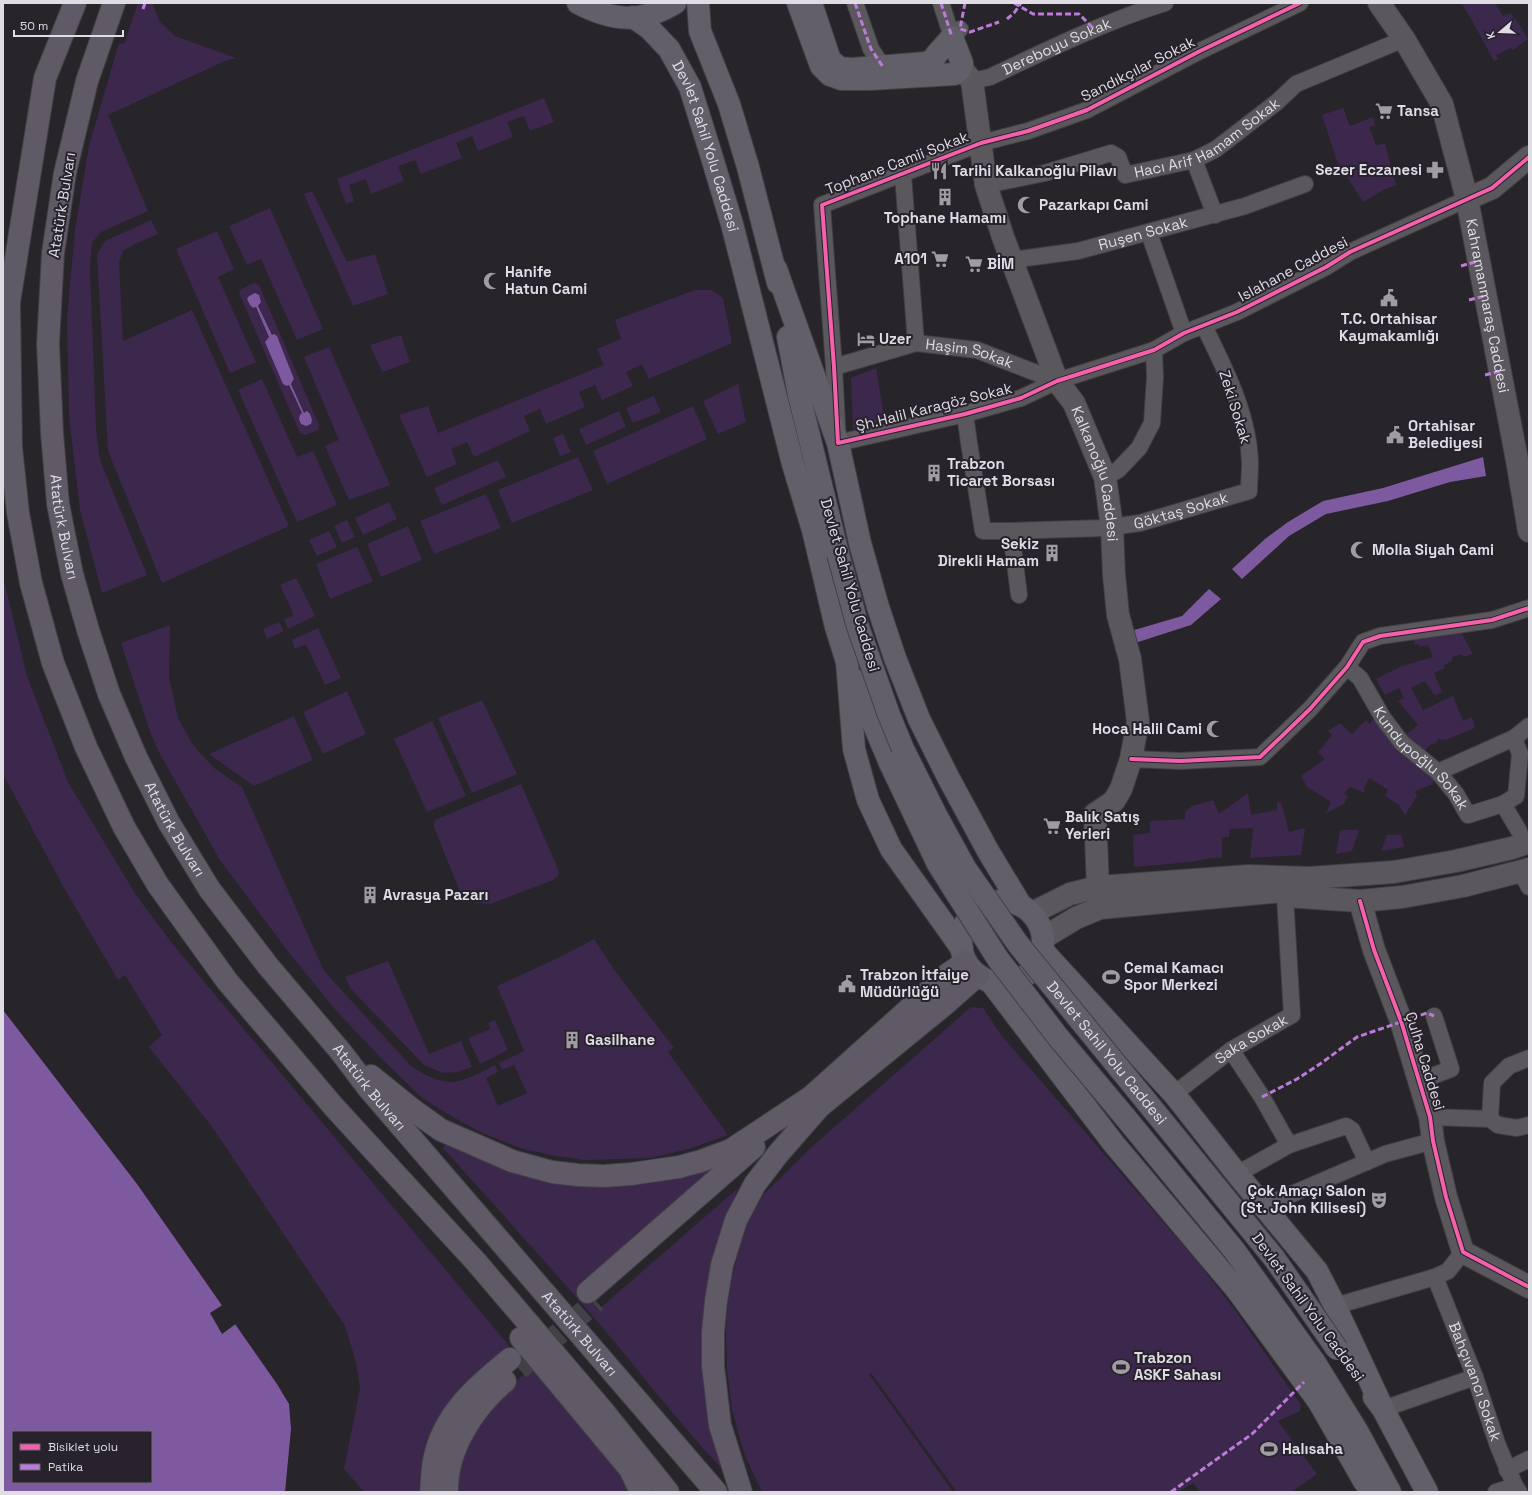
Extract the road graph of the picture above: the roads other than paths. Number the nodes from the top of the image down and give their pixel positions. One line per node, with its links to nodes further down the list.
1 (76, 3): 67 (highway, Atatürk Bulvarı)
2 (114, 3): 62 (highway, Atatürk Bulvarı)
3 (578, 3): 13 (main road)
4 (675, 3): 13 (main road)
5 (698, 3): 28 (main road, Devlet Sahil Yolu Caddesi)
6 (798, 3): 17 (main road)
7 (811, 3): 16 (main road)
8 (855, 3): 16 (street)
9 (941, 3): 14 (street)
10 (1165, 3): 17 (street, Dereboyu Sokak)
11 (1300, 3): 18 (street, Sandıkçılar Sokak)
12 (1379, 3): 15 (street, Kahramanmaraş Caddesi)
13 (633, 17): 44 (main road, Devlet Sahil Yolu Caddesi)
14 (956, 33): 16 (main road); 17 (main road)
15 (1404, 39): 20 (street, Hacı Arif Hamam Sokak); 24 (street, Kahramanmaraş Caddesi)
16 (883, 67)
17 (966, 75): 18 (street, Kalkanoğlu Caddesi)
18 (981, 143): 21 (street, Tophane Camii Sokak); 23 (street, Kalkanoğlu Caddesi)
19 (1529, 157): 24 (street, Islahane Caddesi)
20 (1194, 160): 23 (street, Hacı Arif Hamam Sokak); 25 (street)
21 (903, 175): 31 (street); 33 (street, Tophane Camii Sokak)
22 (1305, 184): 25 (street, Ruşen Sokak)
23 (986, 185): 27 (street, Kalkanoğlu Caddesi)
24 (1467, 199): 29 (street, Islahane Caddesi); 41 (street, Kahramanmaraş Caddesi)
25 (1215, 215): 26 (street, Ruşen Sokak)
26 (1149, 233): 27 (street, Ruşen Sokak); 30 (street)
27 (1012, 260): 34 (street, Kalkanoğlu Caddesi)
28 (776, 269): 36 (main road, Devlet Sahil Yolu Caddesi); 82 (main road, Devlet Sahil Yolu Caddesi, bridge)
29 (1204, 326): 30 (street, Islahane Caddesi); 38 (street, Zeki Sokak)
30 (1184, 333): 32 (street, Islahane Caddesi)
31 (916, 343): 33 (street, Haşim Sokak); 34 (street, Haşim Sokak)
32 (1154, 350): 34 (street, Islahane Caddesi); 37 (street)
33 (834, 367): 36 (street)
34 (1057, 381): 35 (street, Şh.Halil Karagöz Sokak); 37 (street, Kalkanoğlu Caddesi)
35 (965, 414): 36 (street, Şh.Halil Karagöz Sokak); 40 (street, Göktaş Sokak)
36 (838, 443): 57 (main road, Devlet Sahil Yolu Caddesi)
37 (1105, 477): 39 (street, Kalkanoğlu Caddesi)
38 (1249, 491): 39 (street, Göktaş Sokak)
39 (1112, 527): 40 (street, Göktaş Sokak); 48 (street, Kalkanoğlu Caddesi)
40 (1011, 531): 42 (street)
41 (1529, 531)
42 (1019, 595)
43 (1529, 608): 45 (street)
44 (847, 662): 59 (main road); 93 (main road, Devlet Sahil Yolu Caddesi, bridge)
45 (1347, 667): 48 (street); 49 (street, Kundupoğlu Sokak)
46 (1529, 726): 47 (street)
47 (1514, 738): 49 (street); 50 (street)
48 (1131, 758): 54 (street, Kalkanoğlu Caddesi)
49 (1438, 772): 50 (street, Kundupoğlu Sokak)
50 (1503, 804): 51 (street)
51 (1526, 833): 53 (street)
52 (1527, 871): 53 (street); 56 (street)
53 (1249, 885): 54 (street); 55 (street); 58 (street)
54 (1098, 887): 57 (street)
55 (1285, 896): 56 (street); 61 (street, Saka Sokak)
56 (1360, 901): 64 (street, Çulha Caddesi)
57 (1026, 909): 58 (main road); 59 (main road)
58 (1043, 945): 59 (main road, Devlet Sahil Yolu Caddesi); 65 (main road)
59 (974, 967): 66 (highway); 92 (main road)
60 (1434, 1016): 64 (street)
61 (1231, 1050): 65 (street, Saka Sokak); 72 (street)
62 (341, 1052): 66 (highway); 90 (highway, Atatürk Bulvarı)
63 (1529, 1058): 69 (street)
64 (1419, 1081): 68 (street, Çulha Caddesi)
65 (1174, 1094): 74 (main road)
66 (815, 1102): 79 (highway); 91 (highway)
67 (334, 1107): 88 (highway); 89 (highway, Atatürk Bulvarı)
68 (1430, 1117): 69 (street); 71 (street, Çulha Caddesi)
69 (1490, 1119): 70 (street)
70 (1529, 1124)
71 (1433, 1141): 73 (street); 76 (street, Çulha Caddesi)
72 (1289, 1144): 73 (street); 74 (street)
73 (1367, 1162): 75 (street)
74 (1237, 1174): 75 (main road)
75 (1264, 1206): 80 (main road)
76 (1464, 1252): 77 (street); 78 (street)
77 (1435, 1277): 80 (street); 81 (street, Bahçıvancı Sokak)
78 (1529, 1287)
79 (592, 1297)
80 (1336, 1306): 82 (main road)
81 (1475, 1377): 82 (street); 84 (street, Bahçıvancı Sokak)
82 (1382, 1409): 94 (main road, Devlet Sahil Yolu Caddesi)
83 (1529, 1459): 84 (street)
84 (1507, 1470): 85 (street, Bahçıvancı Sokak)
85 (1517, 1489): 95 (street)
86 (431, 1492): 87 (highway)
87 (447, 1492)
88 (641, 1492)
89 (668, 1492)
90 (716, 1492)
91 (741, 1492)
92 (1372, 1492)
93 (1390, 1492)
94 (1427, 1492)
95 (1496, 1492)

